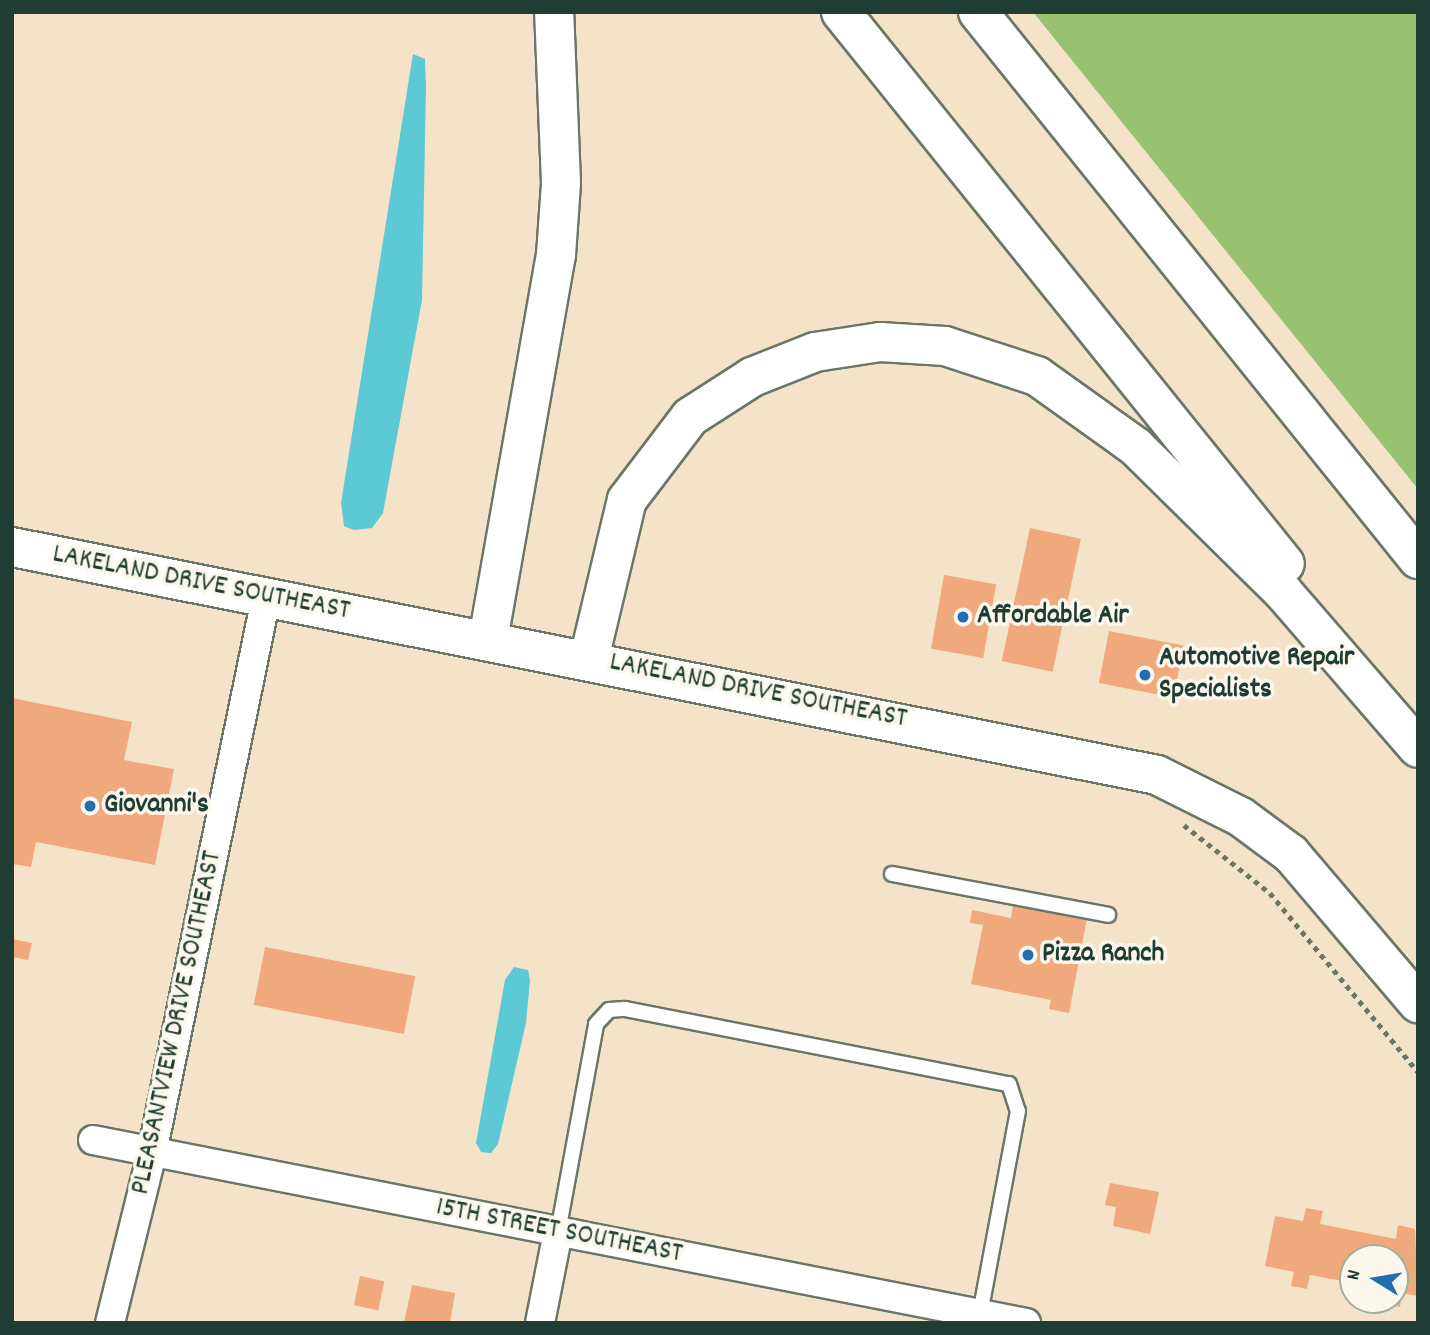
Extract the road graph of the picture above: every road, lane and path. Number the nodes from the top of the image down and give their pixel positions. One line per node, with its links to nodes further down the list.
1 (554, 12): 7 (main road)
2 (841, 12): 9 (main road)
3 (978, 12): 5 (main road)
4 (12, 547): 6 (main road, LAKELAND DRIVE SOUTHEAST)
5 (1418, 559)
6 (266, 598): 7 (main road, LAKELAND DRIVE SOUTHEAST); 17 (street, PLEASANTVIEW DRIVE SOUTHEAST)
7 (488, 640): 8 (main road, LAKELAND DRIVE SOUTHEAST)
8 (589, 659): 10 (main road); 14 (main road, LAKELAND DRIVE SOUTHEAST)
9 (1418, 730)
10 (1418, 748)
11 (1176, 818): 15 (path)
12 (892, 874): 13 (lane)
13 (1108, 915)
14 (1418, 1003)
15 (1418, 1072)
16 (93, 1140): 17 (street, 15TH STREET SOUTHEAST)
17 (152, 1153): 18 (street, 15TH STREET SOUTHEAST); 20 (street, PLEASANTVIEW DRIVE SOUTHEAST)
18 (558, 1232): 19 (street, 15TH STREET SOUTHEAST); 19 (lane); 21 (street)
19 (980, 1314): 22 (street, 15TH STREET SOUTHEAST)
20 (110, 1323)
21 (540, 1323)
22 (1026, 1323)

